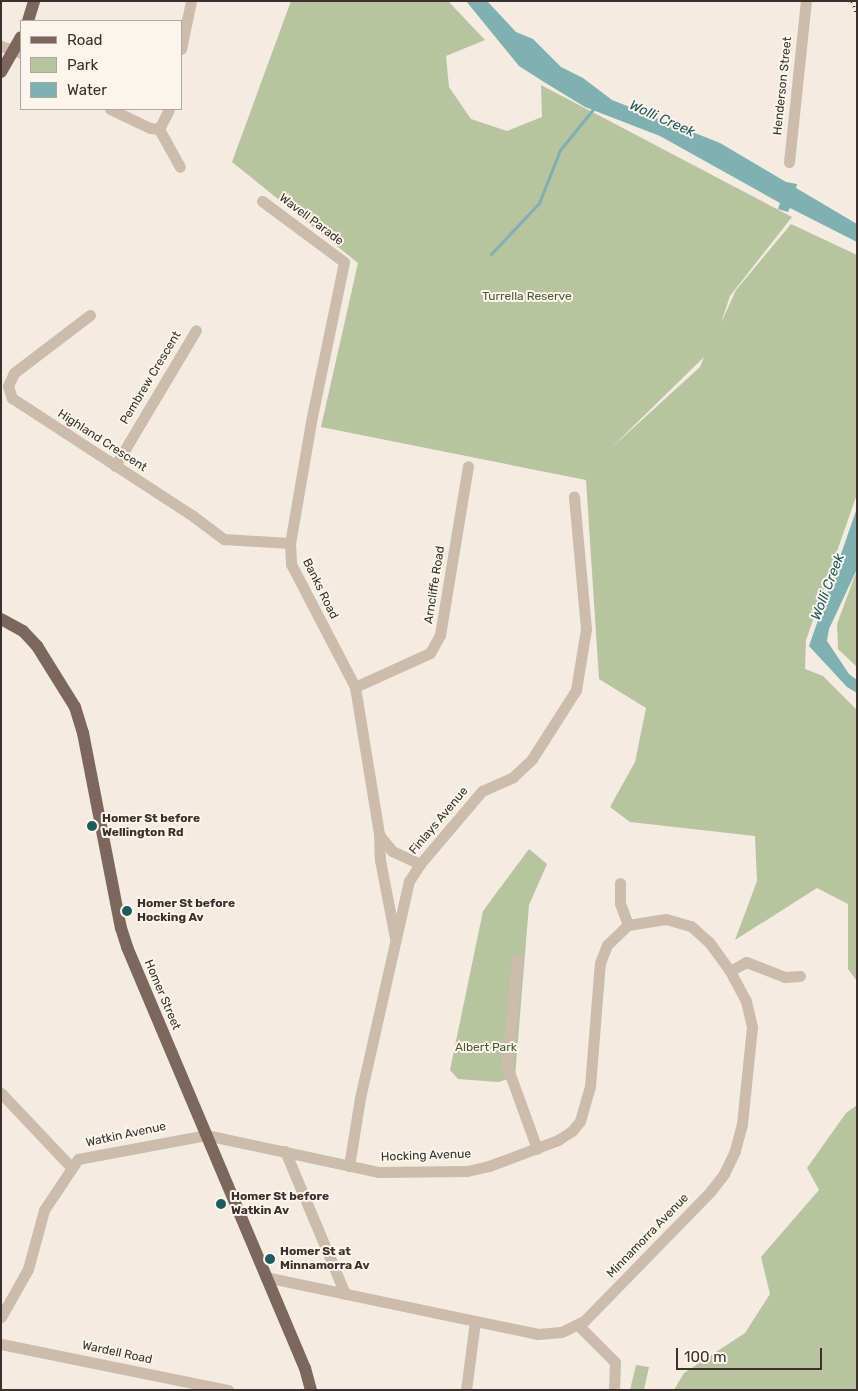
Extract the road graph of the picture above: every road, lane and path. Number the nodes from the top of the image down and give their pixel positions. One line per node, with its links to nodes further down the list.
1 (34, 1): 6 (main road)
2 (191, 1): 7 (street)
3 (801, 1): 5 (street, Henderson Street)
4 (806, 1): 5 (street, Henderson Street)
5 (805, 14): 14 (street, Henderson Street)
6 (28, 20)
7 (182, 44)
8 (1, 46): 9 (street)
9 (18, 51): 10 (main road)
10 (1, 72)
11 (112, 110): 13 (street)
12 (168, 110): 13 (street)
13 (159, 129): 15 (street)
14 (788, 162)
15 (180, 166)
16 (262, 200): 17 (street, Wavell Parade)
17 (344, 262): 23 (street, Banks Road)
18 (90, 315): 20 (street, Highland Crescent)
19 (196, 330): 20 (street, Pembrew Crescent)
20 (115, 466): 23 (street, Highland Crescent)
21 (468, 466): 25 (street, Arncliffe Road)
22 (574, 497): 27 (street, Finlays Avenue)
23 (290, 543): 25 (street, Banks Road)
24 (1, 619): 35 (main road, Homer Street)
25 (355, 687): 26 (street, Banks Road)
26 (379, 834): 27 (street); 30 (street, Banks Road)
27 (420, 864): 30 (street, Finlays Avenue)
28 (620, 883): 29 (street)
29 (628, 925): 32 (street, Minnamorra Avenue); 36 (street, Hocking Avenue)
30 (395, 938): 38 (street, Finlays Avenue)
31 (517, 960): 36 (street)
32 (730, 972): 33 (street); 44 (street, Minnamorra Avenue)
33 (800, 976)
34 (1, 1093): 39 (street)
35 (206, 1135): 37 (street, Hocking Avenue); 39 (street, Watkin Avenue); 40 (main road, Homer Street)
36 (537, 1150): 38 (street, Hocking Avenue)
37 (285, 1151): 38 (street, Hocking Avenue); 41 (street)
38 (349, 1166)
39 (71, 1167): 42 (street)
40 (266, 1277): 41 (street, Minnamorra Avenue); 47 (main road, Homer Street)
41 (345, 1294): 43 (street, Minnamorra Avenue)
42 (1, 1317)
43 (475, 1322): 44 (street, Minnamorra Avenue); 48 (street)
44 (578, 1325): 49 (street)
45 (1, 1344): 46 (street, Wardell Road)
46 (228, 1390)
47 (311, 1390)
48 (466, 1390)
49 (614, 1390)

